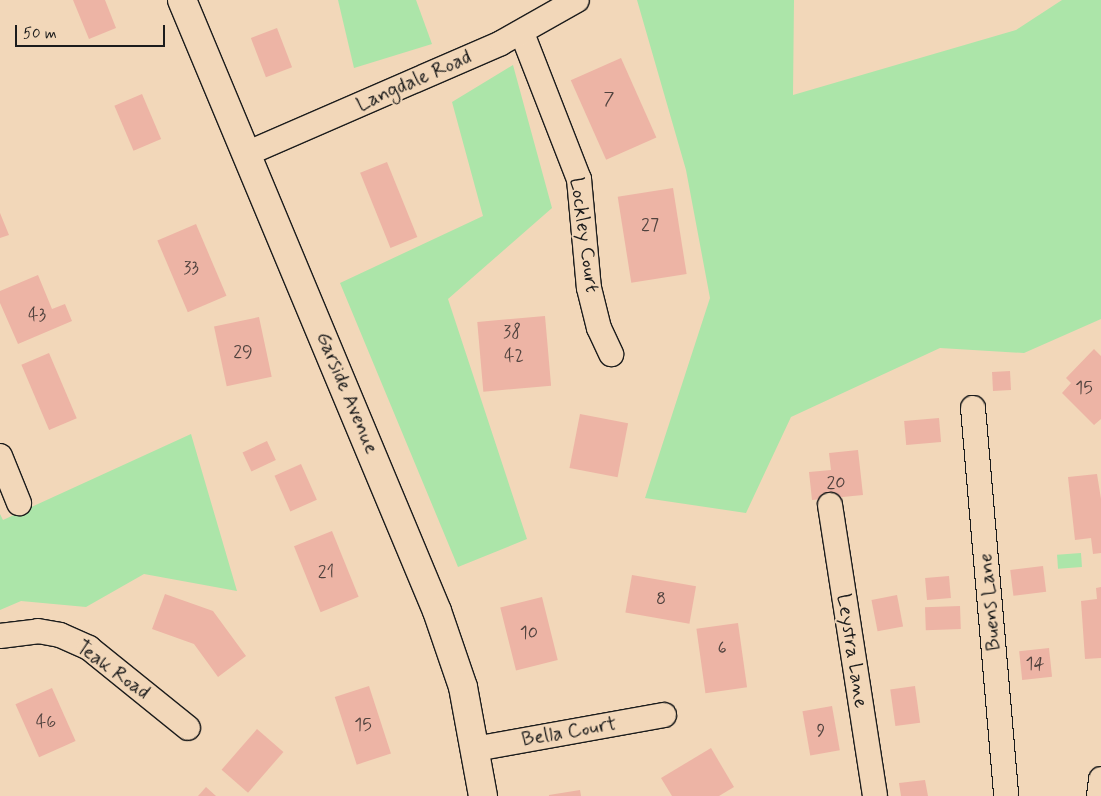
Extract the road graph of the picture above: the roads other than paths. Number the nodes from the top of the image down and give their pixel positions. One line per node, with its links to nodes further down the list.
1 (182, 0): 4 (street, Garside Avenue)
2 (577, 0): 3 (street, Langdale Road)
3 (522, 33): 4 (street, Langdale Road); 5 (street, Lockley Court)
4 (246, 154): 13 (street, Garside Avenue)
5 (612, 354)
6 (973, 408): 17 (street, Buens Lane)
7 (0, 456): 8 (street)
8 (19, 503)
9 (830, 505): 16 (street, Leystra Lane)
10 (0, 636): 12 (street, Teak Road)
11 (664, 715): 13 (street, Bella Court)
12 (188, 728)
13 (474, 749): 15 (street, Garside Avenue)
14 (1101, 779): 18 (street)
15 (483, 796)
16 (875, 796)
17 (1006, 796)
18 (1099, 796)

